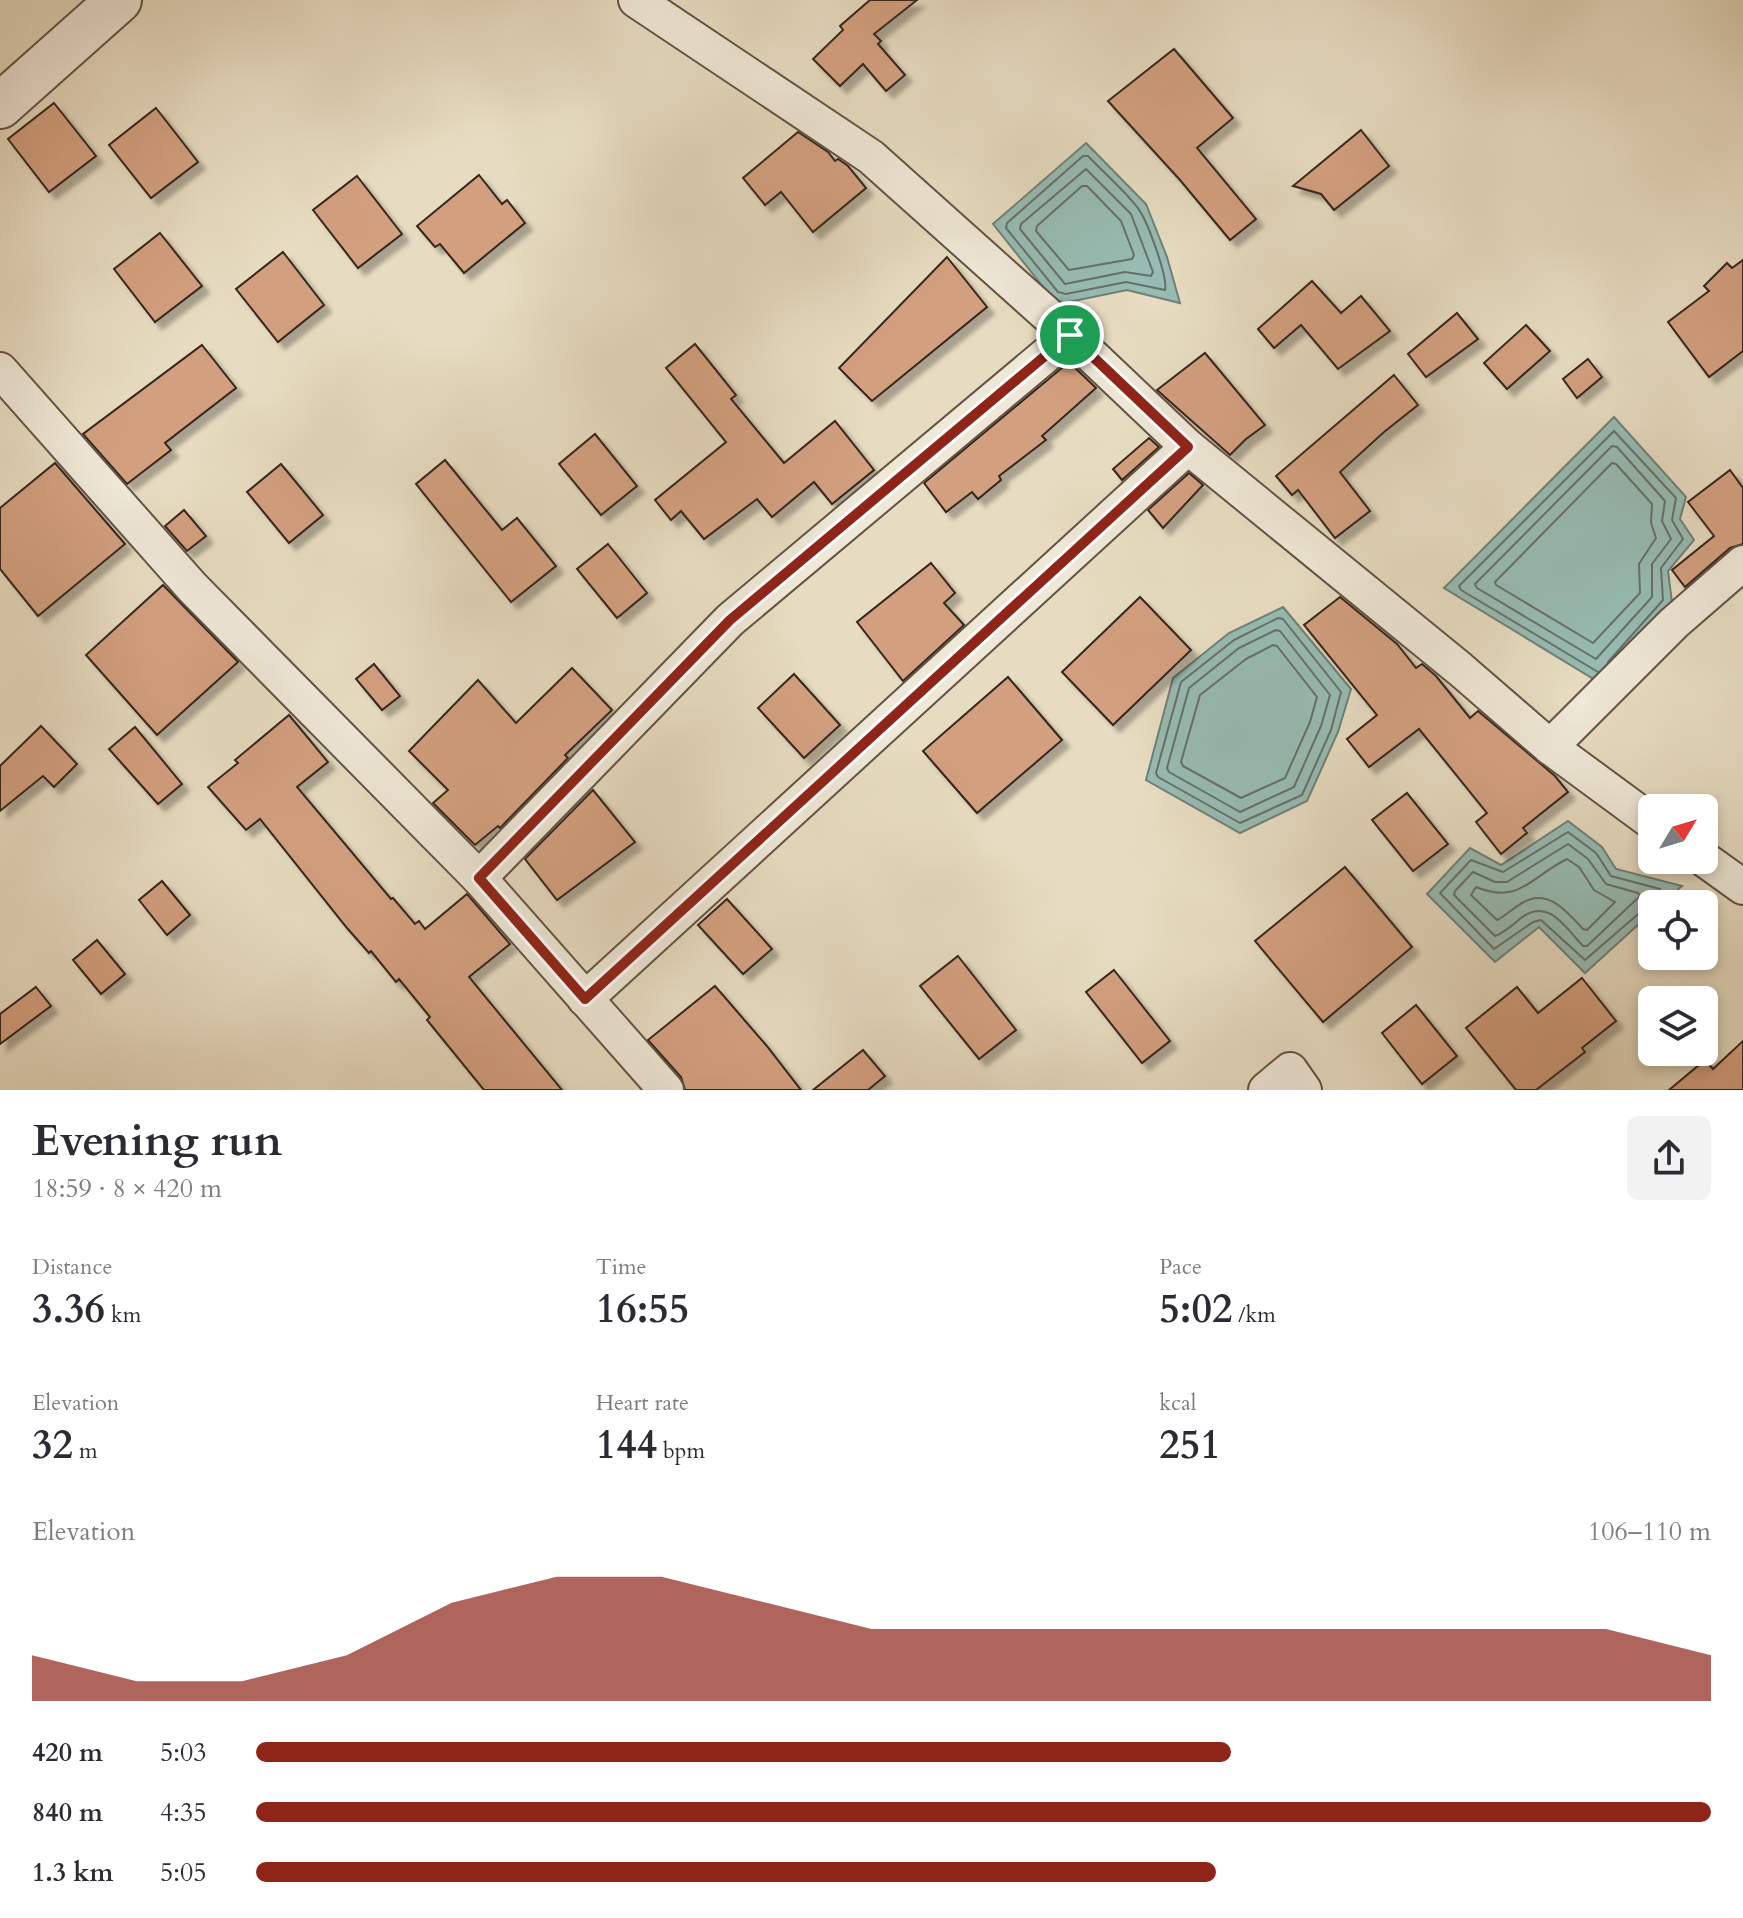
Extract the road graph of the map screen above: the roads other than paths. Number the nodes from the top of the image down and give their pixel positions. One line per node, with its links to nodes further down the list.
1 (119, 0): 3 (street)
2 (636, 0): 4 (street)
3 (0, 106)
4 (1070, 335): 6 (street); 11 (street)
5 (0, 370): 11 (street)
6 (1188, 447): 8 (street); 13 (street)
7 (1743, 563): 8 (street)
8 (1550, 747): 9 (street)
9 (1638, 812)
10 (1718, 869): 12 (street)
11 (479, 878): 13 (street)
12 (1743, 887)
13 (585, 999): 14 (street)
14 (666, 1090)
15 (1266, 1090): 16 (street)
16 (1304, 1090)

